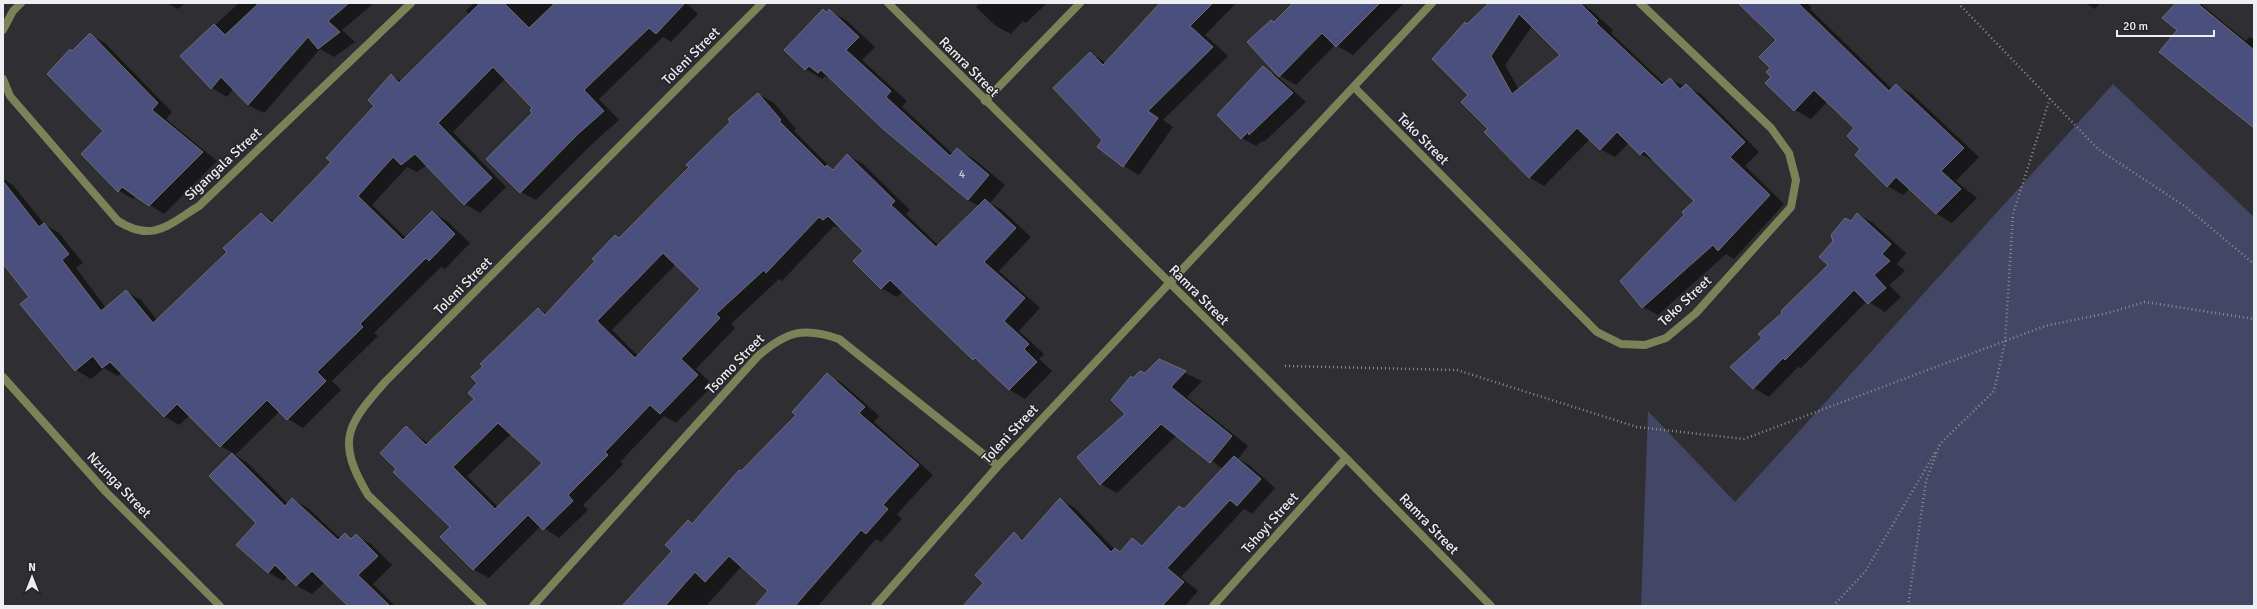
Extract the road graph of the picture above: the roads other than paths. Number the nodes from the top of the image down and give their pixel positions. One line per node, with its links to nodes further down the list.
1 (21, 3): 8 (street)
2 (411, 3): 9 (street, Sigangala Street)
3 (762, 3): 17 (street, Toleni Street)
4 (888, 3): 11 (street, Ramra Street)
5 (1080, 3): 11 (street)
6 (1432, 3): 10 (street)
7 (1640, 3): 10 (street, Teko Street)
8 (3, 30)
9 (3, 79)
10 (1354, 88): 12 (street)
11 (985, 101): 12 (street, Ramra Street)
12 (1168, 283): 14 (street, Ramra Street); 15 (street, Toleni Street)
13 (3, 377): 16 (street, Nzunga Street)
14 (1346, 458): 20 (street, Tshoyi Street); 21 (street, Ramra Street)
15 (998, 466): 18 (street, Tsomo Street); 19 (street, Toleni Street)
16 (220, 606)
17 (483, 606)
18 (533, 606)
19 (875, 606)
20 (1213, 606)
21 (1491, 606)

